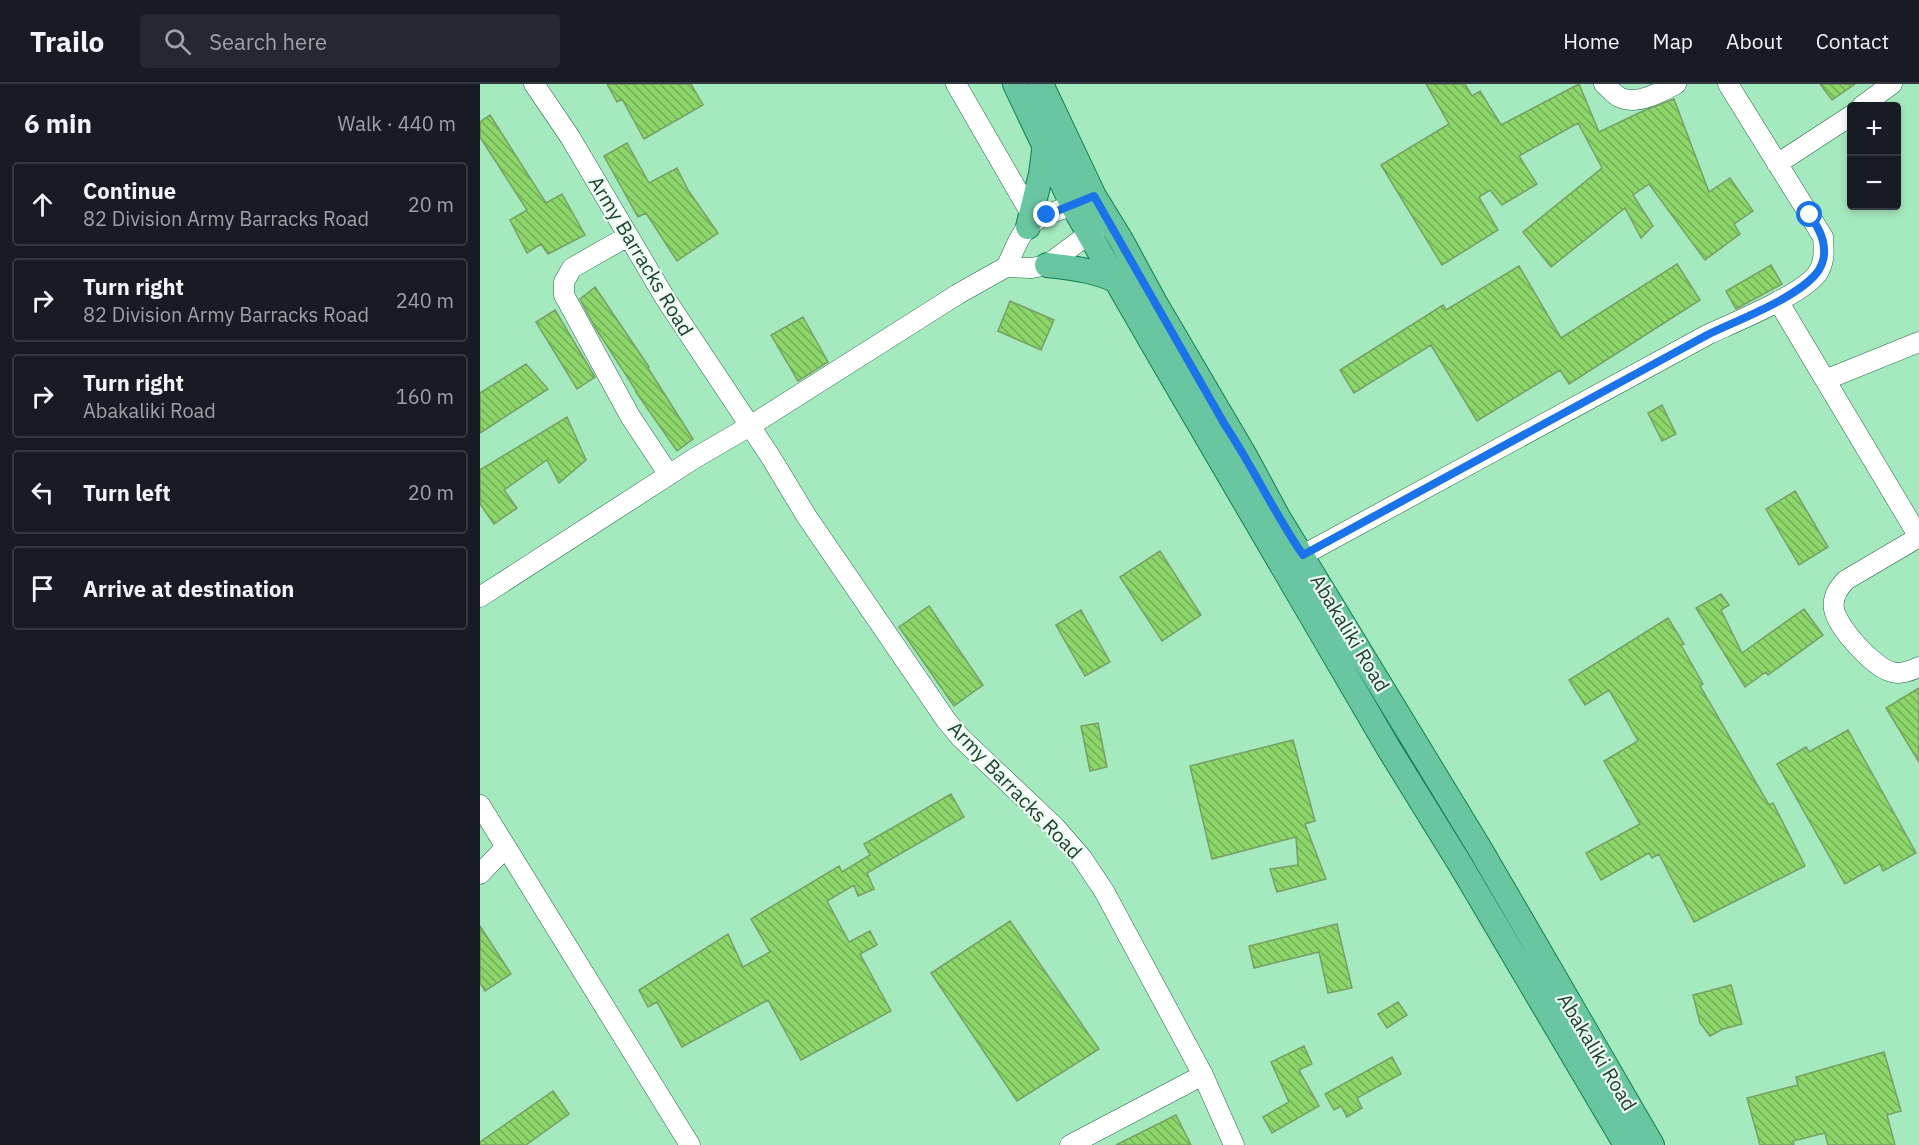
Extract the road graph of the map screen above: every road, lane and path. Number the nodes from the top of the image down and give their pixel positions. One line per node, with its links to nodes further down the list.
1 (534, 84): 16 (street, Army Barracks Road)
2 (956, 84): 14 (street)
3 (1015, 84): 11 (main road, Abakaliki Road)
4 (1041, 84): 13 (main road, Abakaliki Road)
5 (1604, 84): 6 (street)
6 (1676, 84)
7 (1728, 84): 12 (street)
8 (1892, 84): 9 (street)
9 (1867, 102)
10 (1847, 118): 12 (street)
11 (1045, 143): 13 (main road, Abakaliki Road); 14 (main road)
12 (1777, 164): 20 (street)
13 (1084, 201): 14 (street); 15 (main road, Abakaliki Road)
14 (1030, 221): 18 (street)
15 (1099, 227): 17 (street); 19 (main road, Abakaliki Road); 26 (main road, Abakaliki Road)
16 (628, 236): 23 (street, Army Barracks Road); 24 (street)
17 (1047, 265): 18 (street); 19 (main road)
18 (1006, 267): 23 (street)
19 (1119, 282): 36 (main road, Abakaliki Road)
20 (1778, 301): 22 (street); 26 (street)
21 (1919, 342): 22 (street)
22 (1825, 380): 25 (street)
23 (750, 426): 24 (street); 32 (street, Army Barracks Road)
24 (669, 475): 27 (street)
25 (1919, 537): 28 (street)
26 (1303, 555): 37 (main road, Abakaliki Road)
27 (480, 597)
28 (1919, 667)
29 (480, 805): 30 (street)
30 (506, 846): 31 (street); 33 (street)
31 (480, 874)
32 (1203, 1075): 34 (street); 35 (street, Army Barracks Road)
33 (690, 1145)
34 (1070, 1145)
35 (1234, 1145)
36 (1626, 1145)
37 (1652, 1145)

